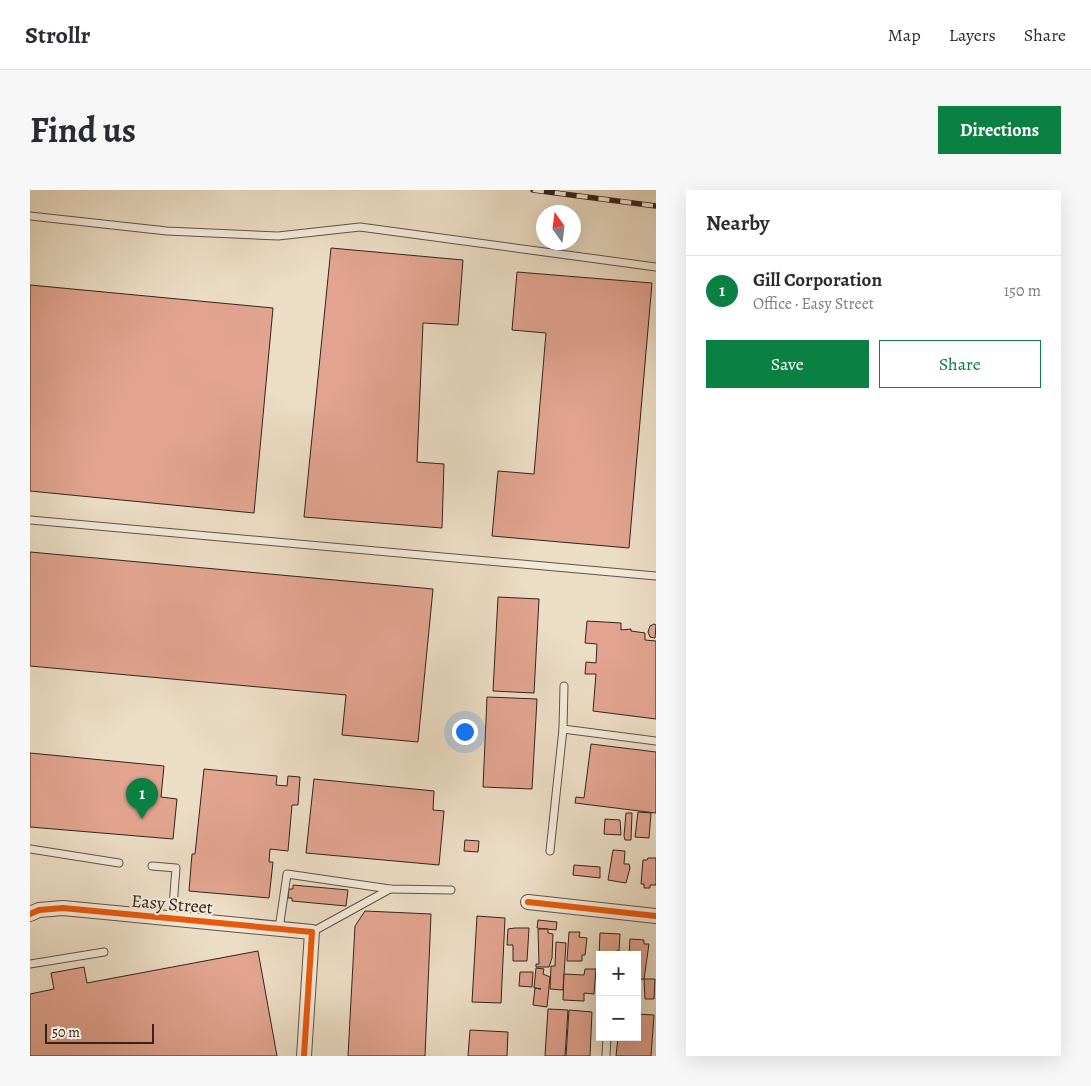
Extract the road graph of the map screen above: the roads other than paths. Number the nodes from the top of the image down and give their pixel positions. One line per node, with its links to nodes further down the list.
1 (30, 216): 2 (lane)
2 (656, 267)
3 (30, 520): 4 (lane)
4 (656, 576)
5 (564, 686): 6 (lane)
6 (563, 729): 7 (lane); 9 (lane)
7 (656, 741)
8 (30, 849): 10 (lane)
9 (550, 851)
10 (118, 863)
11 (152, 866): 17 (lane)
12 (390, 889): 13 (lane); 18 (lane); 19 (lane)
13 (451, 890)
14 (528, 902): 16 (street)
15 (30, 914): 17 (street, Easy Street)
16 (656, 916)
17 (172, 919): 18 (street, Easy Street)
18 (279, 929): 19 (street, Easy Street)
19 (312, 932): 23 (street)
20 (104, 952): 21 (lane)
21 (30, 964)
22 (607, 1041): 24 (lane)
23 (304, 1056)
24 (606, 1056)

